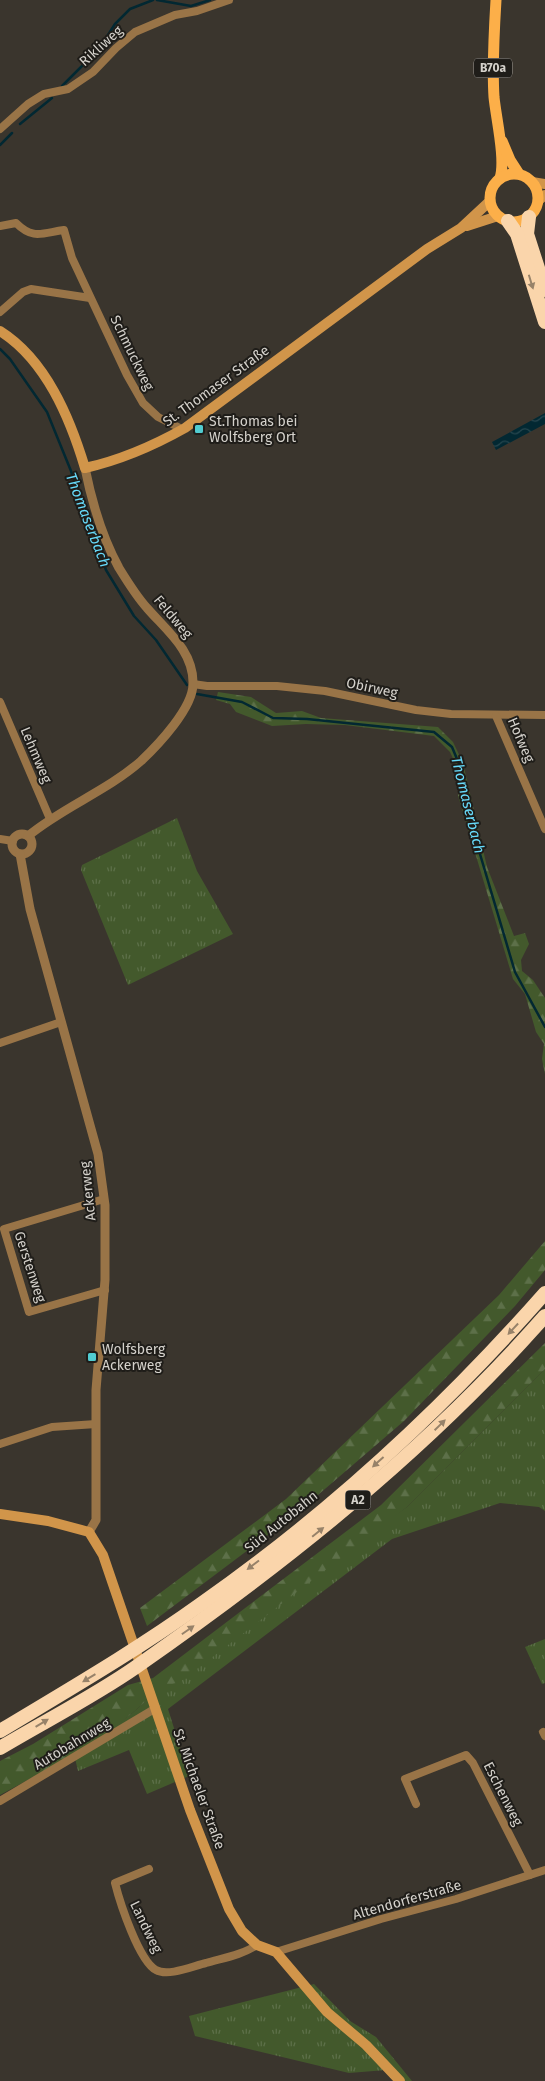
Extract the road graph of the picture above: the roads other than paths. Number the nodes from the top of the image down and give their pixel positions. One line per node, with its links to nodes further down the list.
1 (229, 0): 3 (street, Rikliweg)
2 (496, 0): 4 (main road, B70a)
3 (0, 129)
4 (500, 135): 5 (main road); 6 (main road)
5 (519, 174): 6 (main road); 7 (main road)
6 (500, 178): 10 (main road)
7 (532, 182): 8 (main road); 9 (main road)
8 (545, 184)
9 (541, 198): 11 (main road)
10 (490, 201): 12 (main road); 14 (main road, St. Thomaser Straße)
11 (529, 217): 12 (main road); 15 (highway)
12 (503, 218): 14 (main road, St. Thomaser Straße); 18 (highway, one-way to 18)
13 (0, 226): 16 (street, Schmuckweg)
14 (461, 228): 20 (main road, St. Thomaser Straße)
15 (545, 290)
16 (90, 298): 17 (street); 20 (street, Schmuckweg)
17 (0, 312)
18 (545, 322)
19 (0, 331): 21 (main road)
20 (182, 429): 21 (main road, St. Thomaser Straße)
21 (85, 468): 22 (street, Feldweg)
22 (193, 684): 25 (street, Obirweg); 26 (street)
23 (0, 702): 26 (street, Lehmweg)
24 (545, 715): 25 (street, Obirweg)
25 (496, 716): 27 (street, Hofweg)
26 (50, 819): 28 (street)
27 (545, 829)
28 (28, 836): 30 (street); 31 (street)
29 (0, 839): 30 (street)
30 (13, 841): 31 (street)
31 (20, 854): 32 (street, Ackerweg)
32 (61, 1022): 33 (street); 34 (street, Ackerweg)
33 (0, 1043)
34 (104, 1199): 35 (street, Ackerweg); 35 (street, Gerstenweg)
35 (104, 1290): 38 (street, Ackerweg)
36 (545, 1293): 43 (highway, Süd Autobahn / A2, one-way to 43)
37 (545, 1316): 44 (highway, A2, one-way to 37)
38 (96, 1424): 39 (street); 41 (street, Ackerweg)
39 (0, 1444)
40 (0, 1514): 41 (main road)
41 (89, 1532): 42 (main road, St. Michaeler Straße)
42 (156, 1708): 45 (street, Autobahnweg); 50 (main road, St. Michaeler Straße)
43 (0, 1731)
44 (0, 1748)
45 (0, 1801)
46 (416, 1804): 49 (street, Eschenweg)
47 (149, 1869): 50 (street, Landweg)
48 (545, 1870): 49 (street, Altendorferstraße)
49 (530, 1875): 51 (street, Altendorferstraße)
50 (257, 1945): 51 (main road, St. Michaeler Straße)
51 (276, 1952): 52 (main road, St. Michaeler Straße)
52 (400, 2081)

